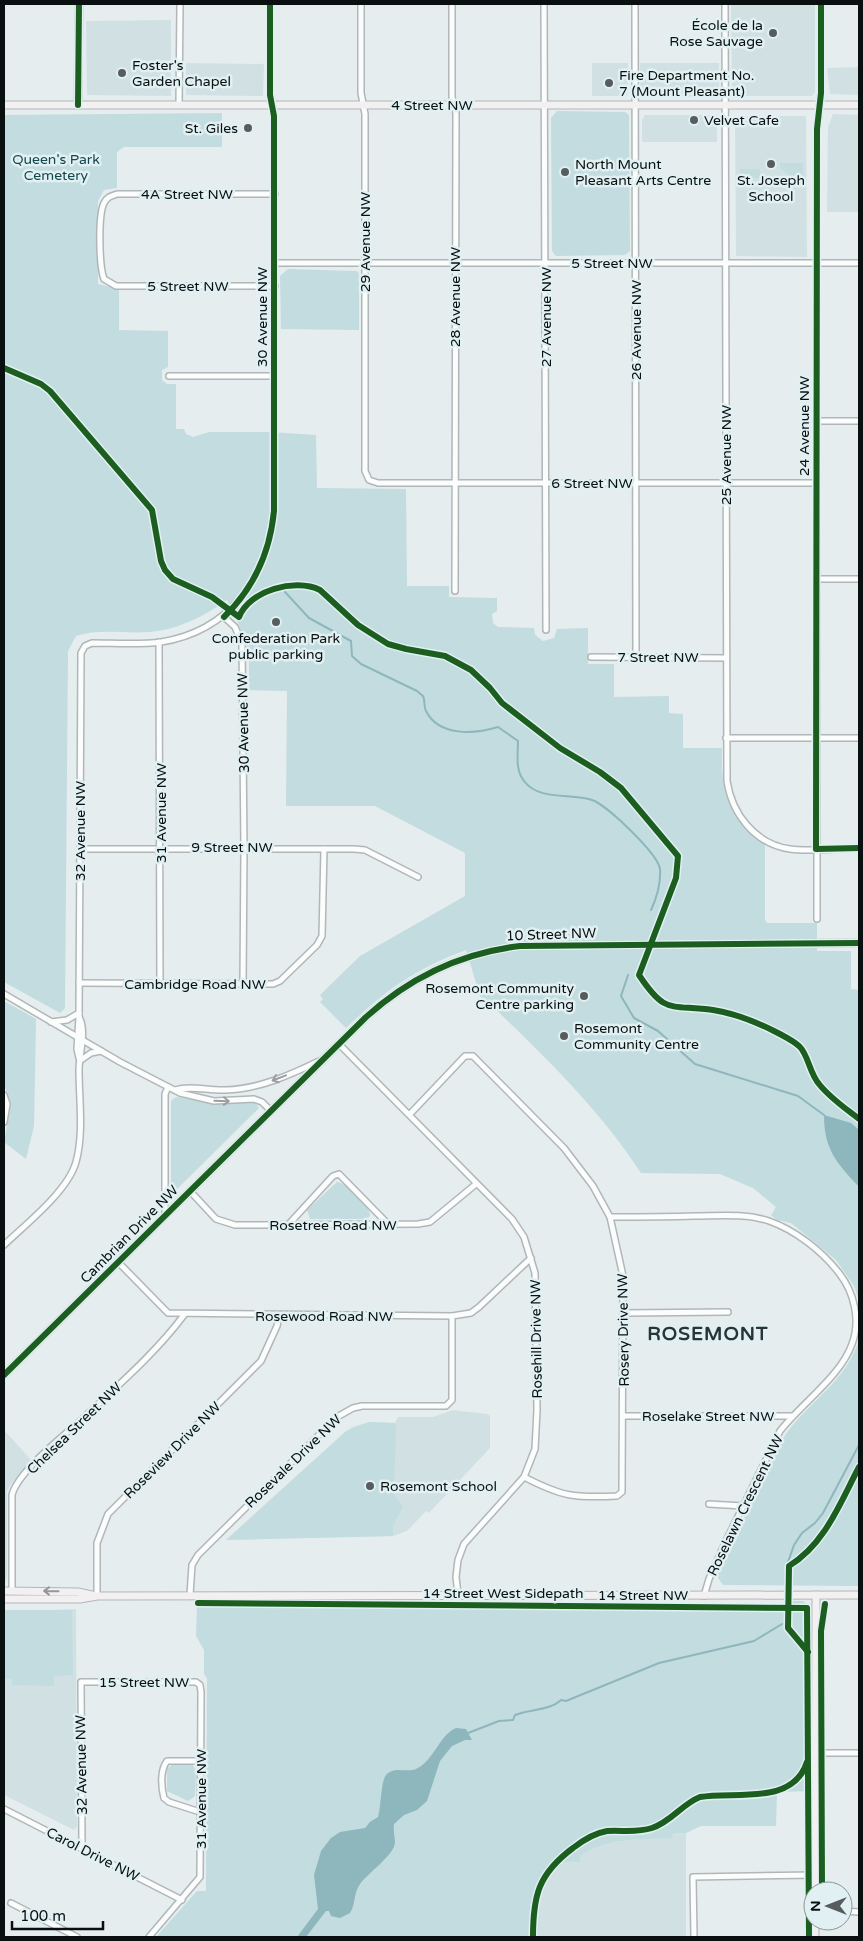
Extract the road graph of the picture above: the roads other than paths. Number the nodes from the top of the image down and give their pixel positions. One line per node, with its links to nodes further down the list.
1 (79, 4): 11 (main road)
2 (180, 4): 12 (street)
3 (270, 4): 13 (street, 30 Avenue NW)
4 (362, 4): 14 (street, 29 Avenue NW)
5 (452, 4): 15 (street, 28 Avenue NW)
6 (544, 4): 16 (street, 27 Avenue NW)
7 (635, 4): 17 (street, 26 Avenue NW)
8 (726, 4): 18 (street, 25 Avenue NW)
9 (821, 4): 20 (street, 24 Avenue NW)
10 (4, 105): 11 (main road, 4 Street NW)
11 (78, 105): 12 (main road, 4 Street NW)
12 (179, 105): 13 (main road, 4 Street NW)
13 (272, 105): 14 (main road, 4 Street NW); 21 (street, 30 Avenue NW)
14 (364, 105): 15 (main road, 4 Street NW); 23 (street, 29 Avenue NW)
15 (454, 105): 16 (main road, 4 Street NW); 24 (street, 28 Avenue NW)
16 (544, 105): 17 (main road, 4 Street NW); 25 (street, 27 Avenue NW)
17 (635, 105): 18 (main road, 4 Street NW); 26 (street, 26 Avenue NW)
18 (726, 105): 20 (main road, 4 Street NW); 27 (street, 25 Avenue NW)
19 (859, 105): 20 (main road, 4 Street NW)
20 (819, 106): 29 (street, 24 Avenue NW)
21 (274, 194): 22 (street, 30 Avenue NW); 30 (street, 4A Street NW)
22 (274, 263): 23 (street, 5 Street NW); 31 (street, 30 Avenue NW)
23 (365, 263): 24 (street, 5 Street NW); 36 (street, 29 Avenue NW)
24 (455, 263): 25 (street, 5 Street NW); 37 (street, 28 Avenue NW)
25 (546, 263): 26 (street, 5 Street NW); 38 (street, 27 Avenue NW)
26 (636, 263): 27 (street, 5 Street NW); 39 (street, 26 Avenue NW)
27 (726, 263): 29 (street, 5 Street NW); 40 (street, 25 Avenue NW)
28 (859, 263): 29 (street, 5 Street NW)
29 (817, 264): 34 (street, 24 Avenue NW)
30 (104, 279): 31 (street, 5 Street NW)
31 (275, 286): 33 (street, 30 Avenue NW)
32 (169, 376): 33 (street)
33 (274, 376): 45 (street, 30 Avenue NW)
34 (816, 421): 35 (street); 41 (street, 24 Avenue NW)
35 (859, 421)
36 (369, 480): 37 (street, 6 Street NW)
37 (455, 483): 38 (street, 6 Street NW); 44 (street, 28 Avenue NW)
38 (546, 483): 39 (street, 6 Street NW); 46 (street, 27 Avenue NW)
39 (636, 483): 40 (street, 6 Street NW); 49 (street, 26 Avenue NW)
40 (726, 483): 41 (street, 6 Street NW); 50 (street, 25 Avenue NW)
41 (816, 483): 42 (street, 24 Avenue NW)
42 (817, 579): 43 (street); 52 (street, 24 Avenue NW)
43 (859, 579)
44 (455, 590)
45 (224, 617): 47 (street); 55 (street, 30 Avenue NW)
46 (546, 630)
47 (159, 642): 54 (street, 31 Avenue NW); 57 (street, 32 Avenue NW)
48 (591, 657): 49 (street, 7 Street NW)
49 (636, 657): 50 (street, 7 Street NW)
50 (726, 658): 51 (street, 25 Avenue NW)
51 (726, 738): 52 (street); 59 (street, 25 Avenue NW)
52 (816, 738): 53 (street); 59 (street, 24 Avenue NW)
53 (859, 738)
54 (161, 847): 55 (street, 9 Street NW); 57 (street, 9 Street NW); 64 (street, 31 Avenue NW)
55 (244, 848): 58 (street, 9 Street NW); 65 (street, 30 Avenue NW)
56 (859, 848): 59 (street)
57 (80, 849): 63 (street, 32 Avenue NW)
58 (324, 849): 60 (street, 9 Street NW); 65 (street, Cambridge Road NW)
59 (816, 849): 61 (street, 24 Avenue NW)
60 (418, 877)
61 (816, 919)
62 (859, 943): 70 (main road, 10 Street NW)
63 (79, 983): 64 (street, Cambridge Road NW); 67 (street, 32 Avenue NW)
64 (160, 984): 65 (street, Cambridge Road NW)
65 (243, 984)
66 (4, 994): 68 (street)
67 (79, 1015): 68 (street); 69 (street, 32 Avenue NW)
68 (50, 1022): 69 (street)
69 (79, 1038): 71 (street); 73 (street, 32 Avenue NW)
70 (339, 1044): 72 (main road, 10 Street NW); 78 (street, Rosehill Drive NW)
71 (102, 1051): 73 (street); 74 (street)
72 (324, 1058): 75 (street, 10 Street NW, one-way to 75); 77 (main road, 10 Street NW)
73 (79, 1060): 86 (street, 32 Avenue NW)
74 (168, 1086): 75 (street); 82 (street)
75 (175, 1090): 77 (street, one-way to 77)
76 (4, 1094): 79 (street)
77 (270, 1111): 81 (main road, Cambrian Drive NW)
78 (410, 1114): 80 (street, Rosehill Drive NW); 83 (street, Rosery Drive NW)
79 (4, 1122)
80 (476, 1184): 84 (street, Rosetree Road NW); 87 (street, Rosehill Drive NW)
81 (190, 1191): 82 (main road, Cambrian Drive NW); 85 (street, Rosetree Road NW)
82 (165, 1215): 88 (main road, Cambrian Drive NW)
83 (610, 1217): 90 (street, Rosery Drive NW); 96 (street, Roselawn Crescent NW)
84 (389, 1225): 85 (street, Rosetree Road NW); 85 (street)
85 (288, 1226)
86 (4, 1245)
87 (531, 1258): 93 (street, Rosewood Road NW); 97 (street, Rosehill Drive NW)
88 (118, 1262): 91 (street, Rosewood Road NW); 94 (main road, Cambrian Drive NW)
89 (728, 1312): 90 (street)
90 (624, 1313): 95 (street, Rosery Drive NW)
91 (184, 1315): 92 (street, Rosewood Road NW); 101 (street, Chelsea Street NW)
92 (279, 1316): 93 (street, Rosewood Road NW); 105 (street, Roseview Drive NW)
93 (452, 1316): 106 (street, Rosevale Drive NW)
94 (4, 1374)
95 (624, 1416): 96 (street, Roselake Street NW); 97 (street, Rosery Drive NW)
96 (792, 1416): 99 (street, Roselawn Crescent NW)
97 (524, 1477): 102 (street, Rosehill Drive NW)
98 (709, 1504): 99 (street)
99 (743, 1506): 107 (street, Roselawn Crescent NW)
100 (4, 1591): 101 (main road, 14 Street NW)
101 (12, 1591): 105 (main road, 14 Street NW, one-way to 101)
102 (458, 1594): 106 (main road, 14 Street NW); 107 (main road, 14 Street NW)
103 (816, 1595): 104 (main road, 14 Street NW); 107 (main road, 14 Street NW); 111 (main road)
104 (859, 1595)
105 (98, 1596): 106 (main road, 14 Street NW); 108 (main road, 14 Street NW)
106 (190, 1596)
107 (704, 1596)
108 (4, 1599)
109 (80, 1682): 110 (street, 15 Street NW); 116 (street, 32 Avenue NW)
110 (201, 1692): 113 (street, 31 Avenue NW)
111 (816, 1753): 112 (street); 117 (main road)
112 (859, 1753)
113 (201, 1761): 115 (street, 31 Avenue NW); 115 (street)
114 (4, 1809): 116 (street, Carol Drive NW)
115 (200, 1812): 119 (street, 31 Avenue NW)
116 (82, 1848): 119 (street, Carol Drive NW)
117 (815, 1875): 118 (main road); 123 (street)
118 (815, 1881)
119 (182, 1900): 122 (street, 31 Avenue NW)
120 (11, 1903): 121 (street)
121 (76, 1937)
122 (149, 1937)
123 (694, 1937)

